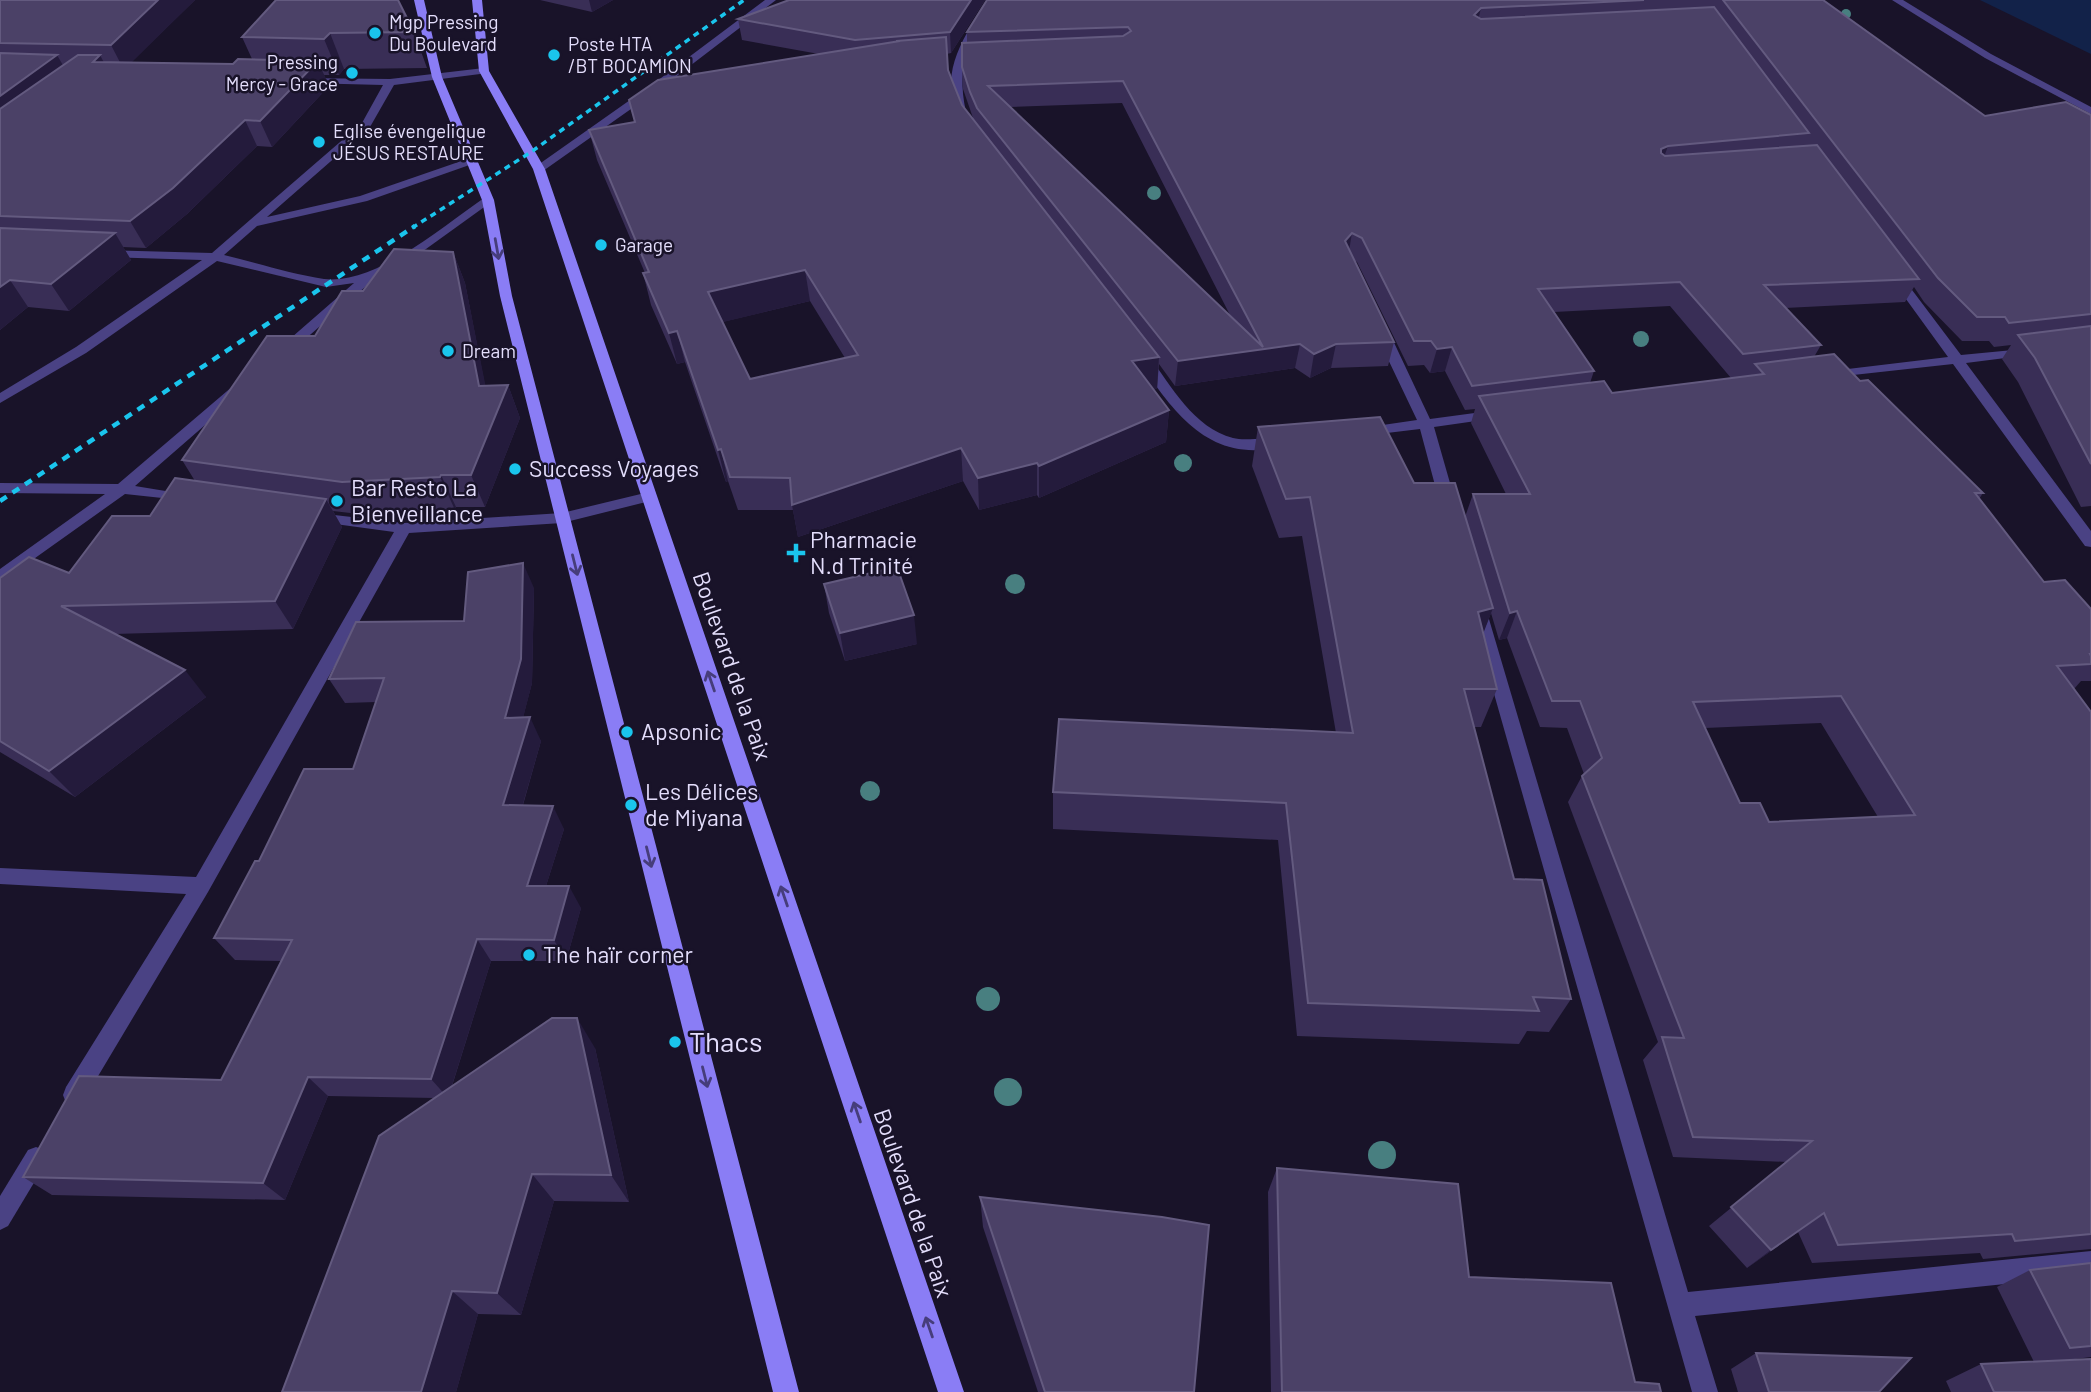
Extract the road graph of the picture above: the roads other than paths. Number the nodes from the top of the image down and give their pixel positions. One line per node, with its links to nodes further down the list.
1 (419, 0): 10 (main road)
2 (477, 0): 9 (main road, Boulevard de la Paix)
3 (771, 0): 14 (street)
4 (992, 0): 6 (street)
5 (1898, 0): 15 (street)
6 (956, 59): 7 (street); 8 (street); 16 (street)
7 (970, 59)
8 (943, 60)
9 (484, 71): 10 (street); 18 (main road, Boulevard de la Paix)
10 (437, 77): 13 (street); 17 (main road)
11 (294, 80): 13 (street)
12 (688, 81): 14 (street)
13 (390, 82): 20 (street)
14 (661, 83): 18 (street)
15 (2091, 111)
16 (966, 122)
17 (474, 160): 19 (main road); 20 (street)
18 (539, 169): 39 (main road, Boulevard de la Paix)
19 (485, 191): 24 (street); 43 (main road, one-way to 43)
20 (254, 224): 22 (street)
21 (94, 252): 22 (street)
22 (215, 257): 24 (street); 32 (street)
23 (1884, 261): 29 (street)
24 (369, 278): 28 (street)
25 (1373, 312): 34 (street)
26 (1137, 349): 36 (street)
27 (2037, 350): 29 (street)
28 (276, 357)
29 (1957, 360): 30 (street); 45 (street)
30 (1820, 376)
31 (245, 383): 38 (street)
32 (0, 399)
33 (1507, 413): 34 (street)
34 (1425, 422): 35 (street); 42 (street)
35 (1343, 435)
36 (1288, 443)
37 (0, 488): 38 (street)
38 (122, 489): 40 (street); 46 (street)
39 (649, 497): 43 (street); 56 (main road, Boulevard de la Paix, one-way to 39)
40 (202, 500)
41 (296, 513): 44 (street)
42 (1452, 516)
43 (562, 518): 44 (street); 55 (main road, one-way to 55)
44 (404, 528): 49 (street)
45 (2091, 542)
46 (0, 578)
47 (1475, 596): 54 (street)
48 (0, 876): 49 (street)
49 (201, 886): 50 (street)
50 (65, 1111)
51 (43, 1147): 52 (street)
52 (0, 1218)
53 (2091, 1263): 54 (street)
54 (1679, 1305): 57 (street)
55 (786, 1392)
56 (951, 1392)
57 (1705, 1392)

